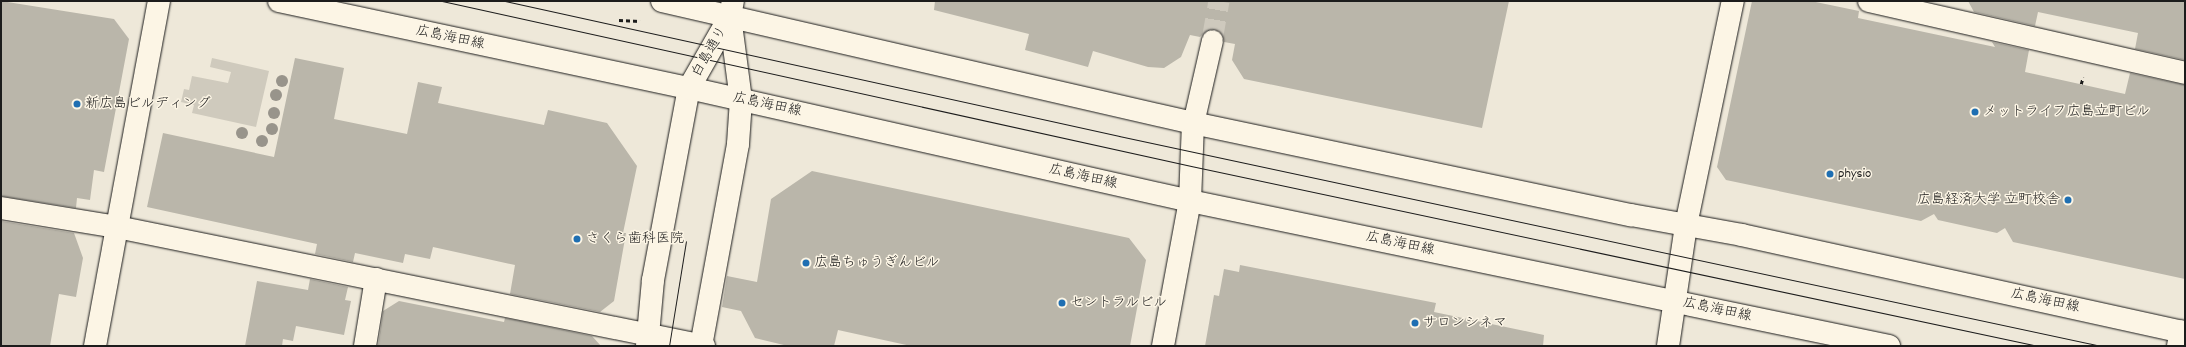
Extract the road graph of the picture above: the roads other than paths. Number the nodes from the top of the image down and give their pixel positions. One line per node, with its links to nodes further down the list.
1 (159, 1): 16 (main road)
2 (279, 1): 10 (main road, 広島海田線)
3 (662, 1): 6 (main road, 広島海田線)
4 (1733, 1): 15 (main road)
5 (1869, 1): 7 (main road)
6 (732, 8): 10 (main road, 白島通り); 11 (main road, 白島通り); 12 (main road, 広島海田線)
7 (1946, 10): 9 (main road)
8 (1212, 40): 12 (street)
9 (2185, 73)
10 (690, 88): 11 (main road, 広島海田線); 20 (main road, 白島通り)
11 (741, 100): 13 (main road, 広島海田線); 23 (main road, 白島通り)
12 (1193, 123): 13 (main road); 15 (main road, 広島海田線)
13 (1190, 201): 18 (main road, 広島海田線); 24 (main road)
14 (1, 208): 16 (main road)
15 (1686, 225): 18 (main road); 19 (main road, 広島海田線)
16 (117, 227): 17 (main road); 21 (main road)
17 (376, 279): 20 (main road); 22 (main road)
18 (1676, 302): 25 (main road); 26 (main road, 広島海田線)
19 (2181, 336)
20 (648, 340): 23 (main road)
21 (95, 346)
22 (365, 346)
23 (702, 346)
24 (1164, 346)
25 (1668, 346)
26 (1889, 346)

